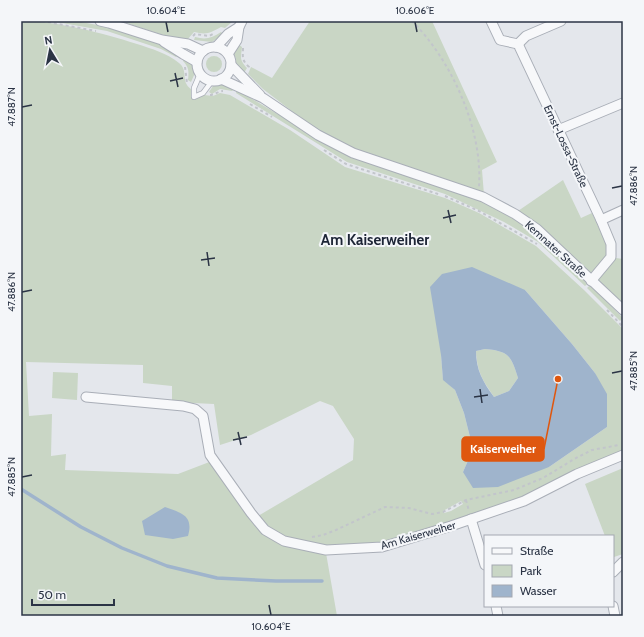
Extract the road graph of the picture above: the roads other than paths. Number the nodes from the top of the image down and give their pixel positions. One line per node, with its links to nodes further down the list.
1 (100, 21): 5 (street)
2 (491, 21): 6 (street)
3 (561, 21): 6 (street)
4 (240, 24): 7 (street); 9 (street)
5 (162, 40): 8 (street); 10 (street)
6 (518, 44): 16 (street, Ernst-Lossa-Straße)
7 (216, 47): 8 (street); 9 (street)
8 (203, 51): 10 (street)
9 (228, 54): 11 (street)
10 (197, 62): 12 (street)
11 (231, 65): 13 (street); 14 (street)
12 (200, 74): 13 (street); 13 (lane)
13 (216, 80): 14 (street)
14 (263, 98): 19 (street, Kemnater Straße)
15 (623, 103): 16 (street)
16 (558, 130): 18 (street, Ernst-Lossa-Straße)
17 (623, 210): 18 (street)
18 (601, 220): 19 (street, Ernst-Lossa-Straße)
19 (592, 281): 20 (street, Kemnater Straße)
20 (623, 310)
21 (86, 397): 23 (street, Am Kaiserweiher)
22 (623, 455): 23 (street, Am Kaiserweiher)
23 (471, 519): 25 (street)
24 (623, 562): 26 (street)
25 (484, 563)
26 (614, 571)

